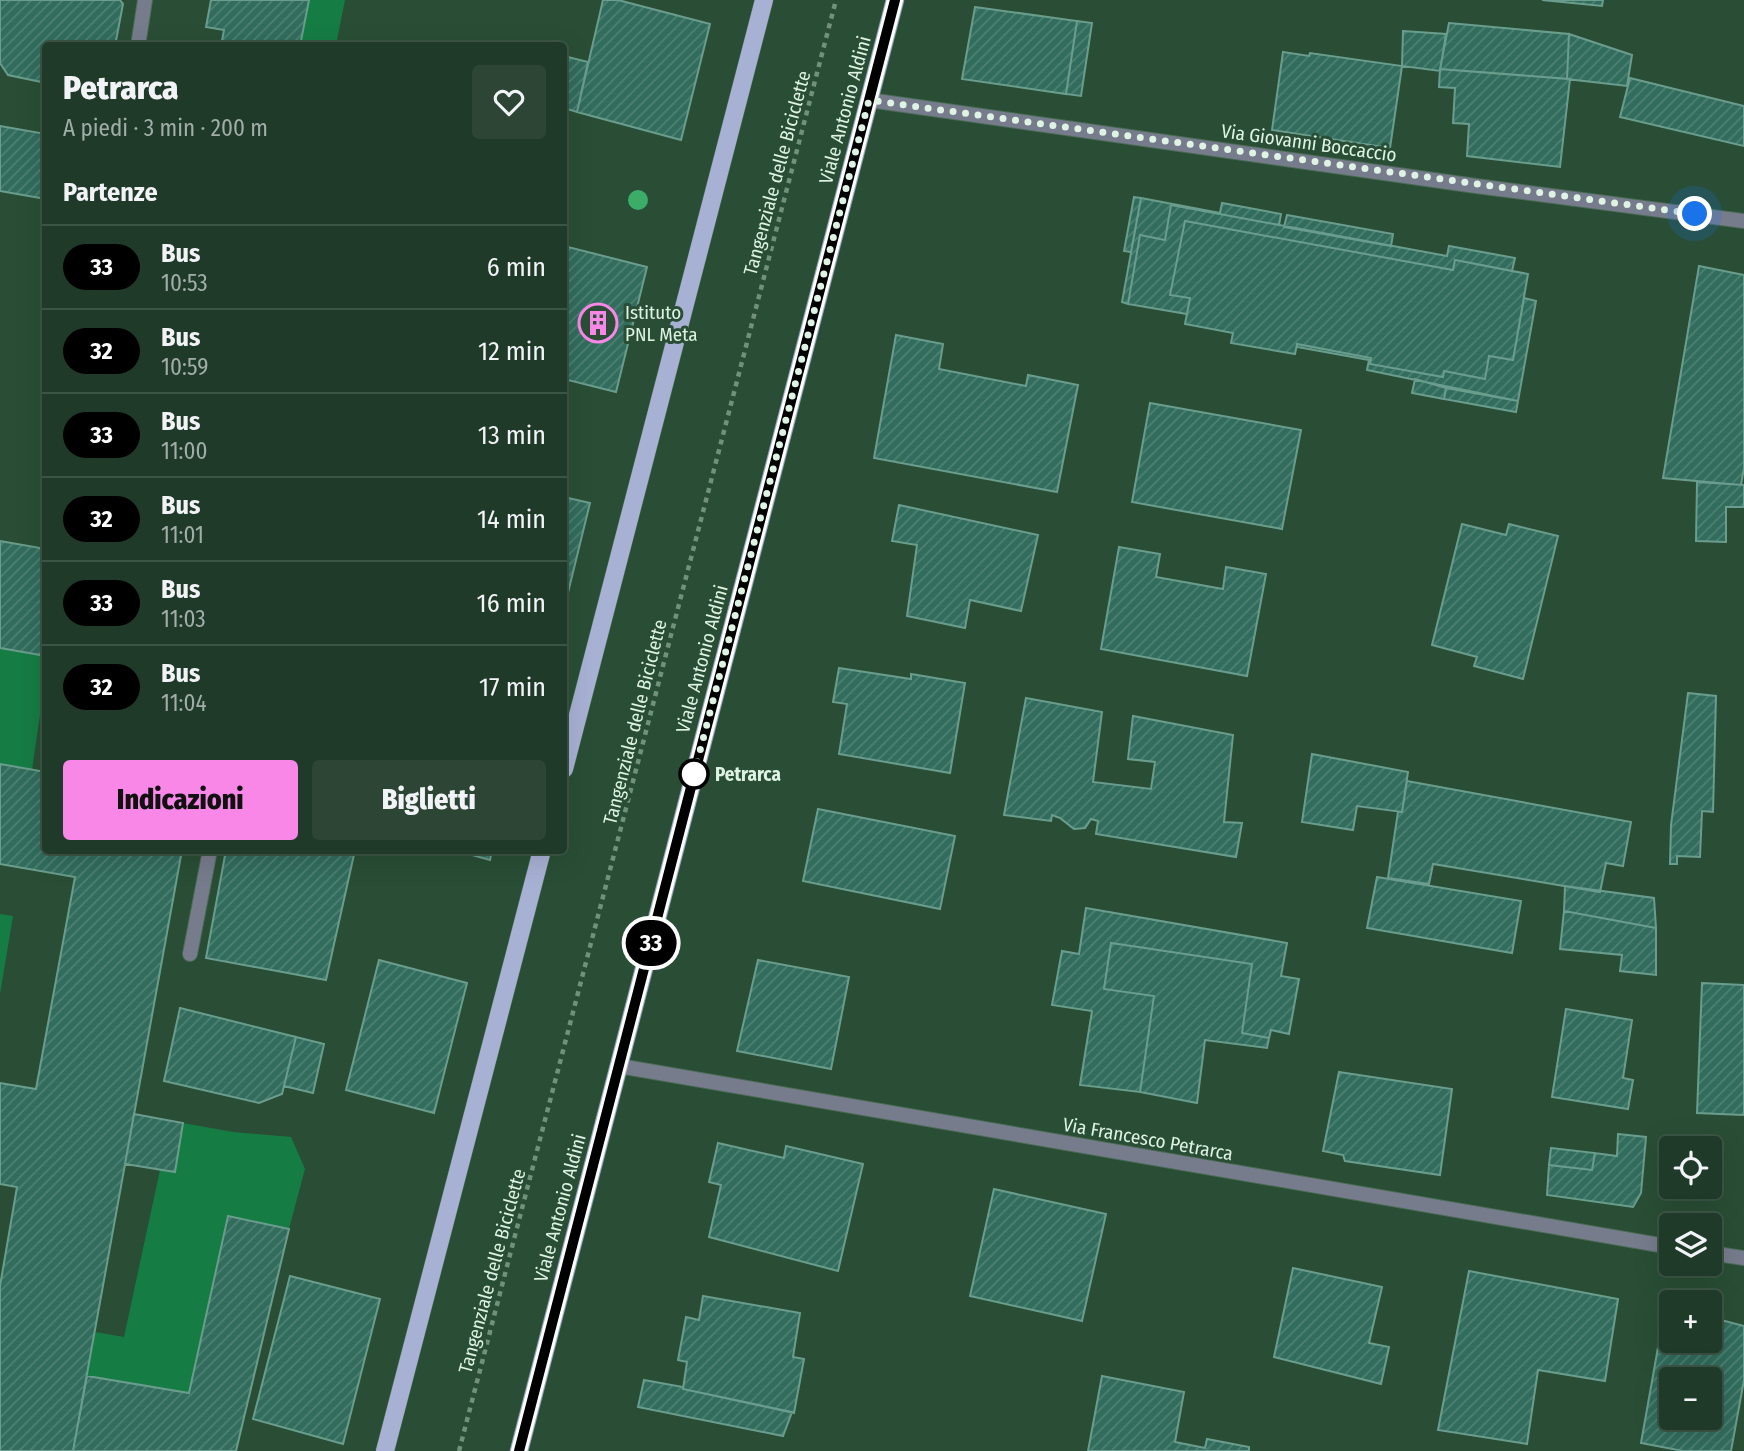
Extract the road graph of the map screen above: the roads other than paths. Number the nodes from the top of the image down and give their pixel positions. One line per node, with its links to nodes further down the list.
1 (145, 0): 4 (street)
2 (764, 0): 7 (main road)
3 (895, 0): 5 (main road, Viale Antonio Aldini)
4 (139, 42)
5 (869, 100): 6 (street, Via Giovanni Boccaccio); 11 (main road, Viale Antonio Aldini)
6 (1744, 221)
7 (567, 757)
8 (209, 854): 10 (street)
9 (541, 854): 15 (main road)
10 (190, 954)
11 (619, 1066): 12 (street, Via Francesco Petrarca); 16 (main road, Viale Antonio Aldini)
12 (1659, 1245)
13 (1722, 1255): 14 (street)
14 (1744, 1258)
15 (385, 1451)
16 (519, 1451)

